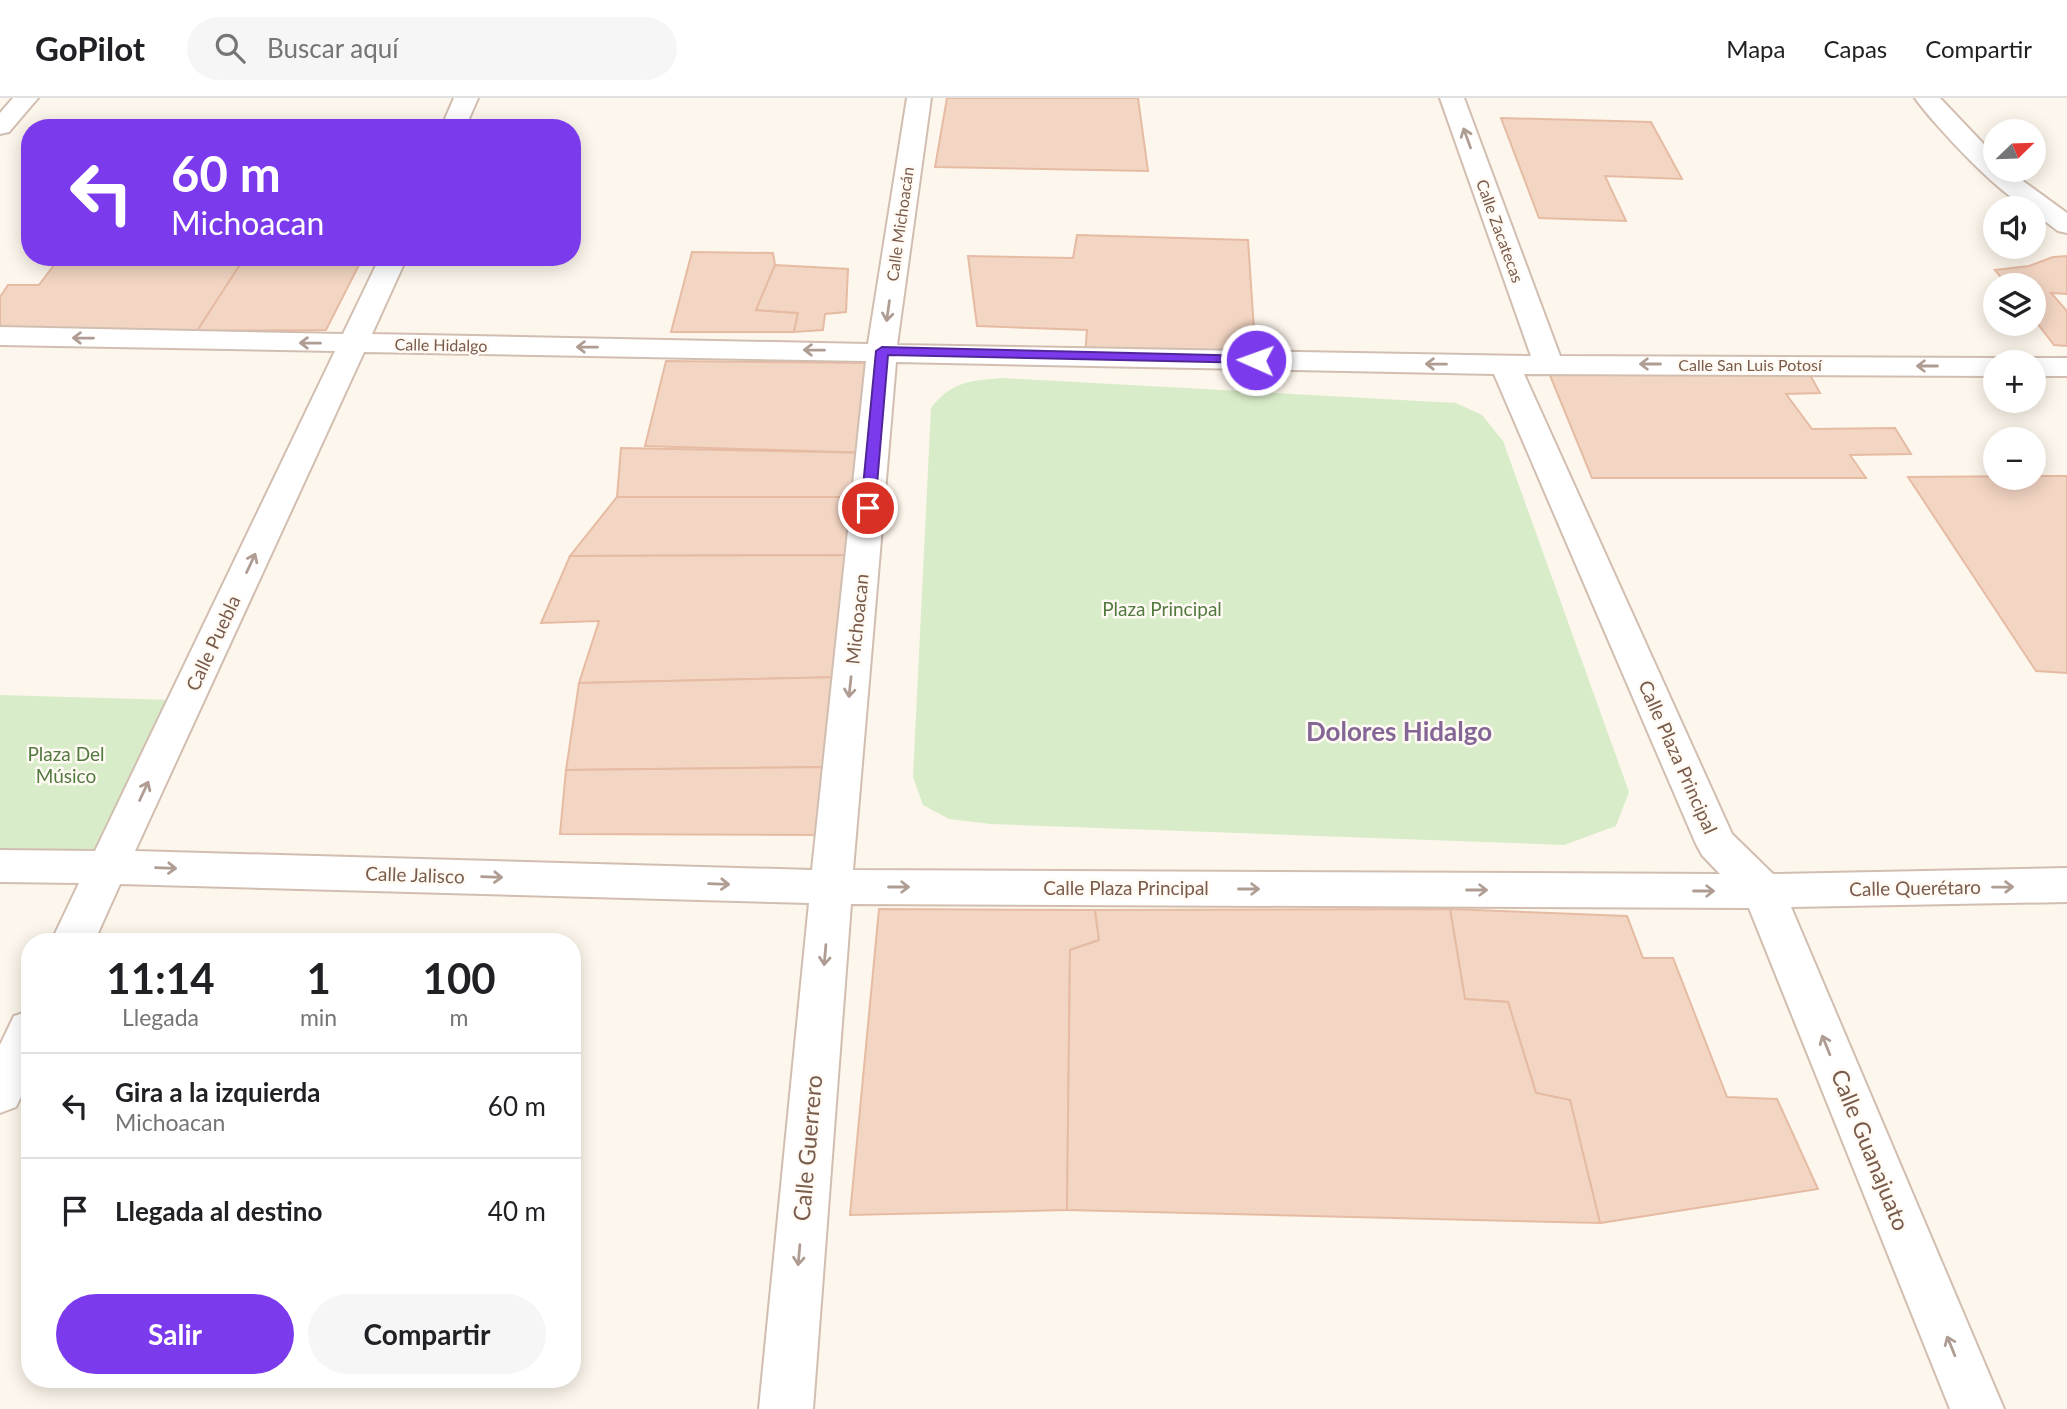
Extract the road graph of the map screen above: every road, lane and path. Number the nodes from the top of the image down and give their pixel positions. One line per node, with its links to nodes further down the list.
1 (26, 98): 7 (street)
2 (466, 98): 6 (street)
3 (919, 98): 12 (street, Calle Michoacán, one-way to 12)
4 (1452, 98): 13 (street, Calle Zacatecas, one-way to 4)
5 (1927, 98): 8 (street)
6 (457, 119)
7 (0, 127)
8 (2067, 225)
9 (390, 266): 11 (street, Calle Puebla)
10 (0, 336): 11 (street, Calle Hidalgo, one-way to 10)
11 (354, 344): 12 (street, Calle Hidalgo, one-way to 11); 19 (street, Calle Puebla, one-way to 11)
12 (882, 351): 14 (street, one-way to 12); 21 (street, Michoacan, one-way to 21)
13 (1548, 363): 14 (street, Calle San Luis Potosí); 15 (street, Calle San Luis Potosí, one-way to 13)
14 (1505, 365): 22 (street, Calle Plaza Principal)
15 (1983, 367)
16 (2046, 367): 17 (street)
17 (2067, 367)
18 (0, 866): 19 (street, Calle Jalisco)
19 (108, 867): 21 (street, Calle Jalisco, one-way to 21); 23 (street, Calle Puebla)
20 (2067, 885): 22 (street, Calle Querétaro, one-way to 20)
21 (831, 887): 22 (street, Calle Plaza Principal, one-way to 22); 26 (street, Calle Guerrero, one-way to 26)
22 (1763, 891): 27 (street, Calle Guanajuato, one-way to 22)
23 (76, 933)
24 (21, 1049): 25 (street)
25 (0, 1092)
26 (786, 1409)
27 (1977, 1409)

